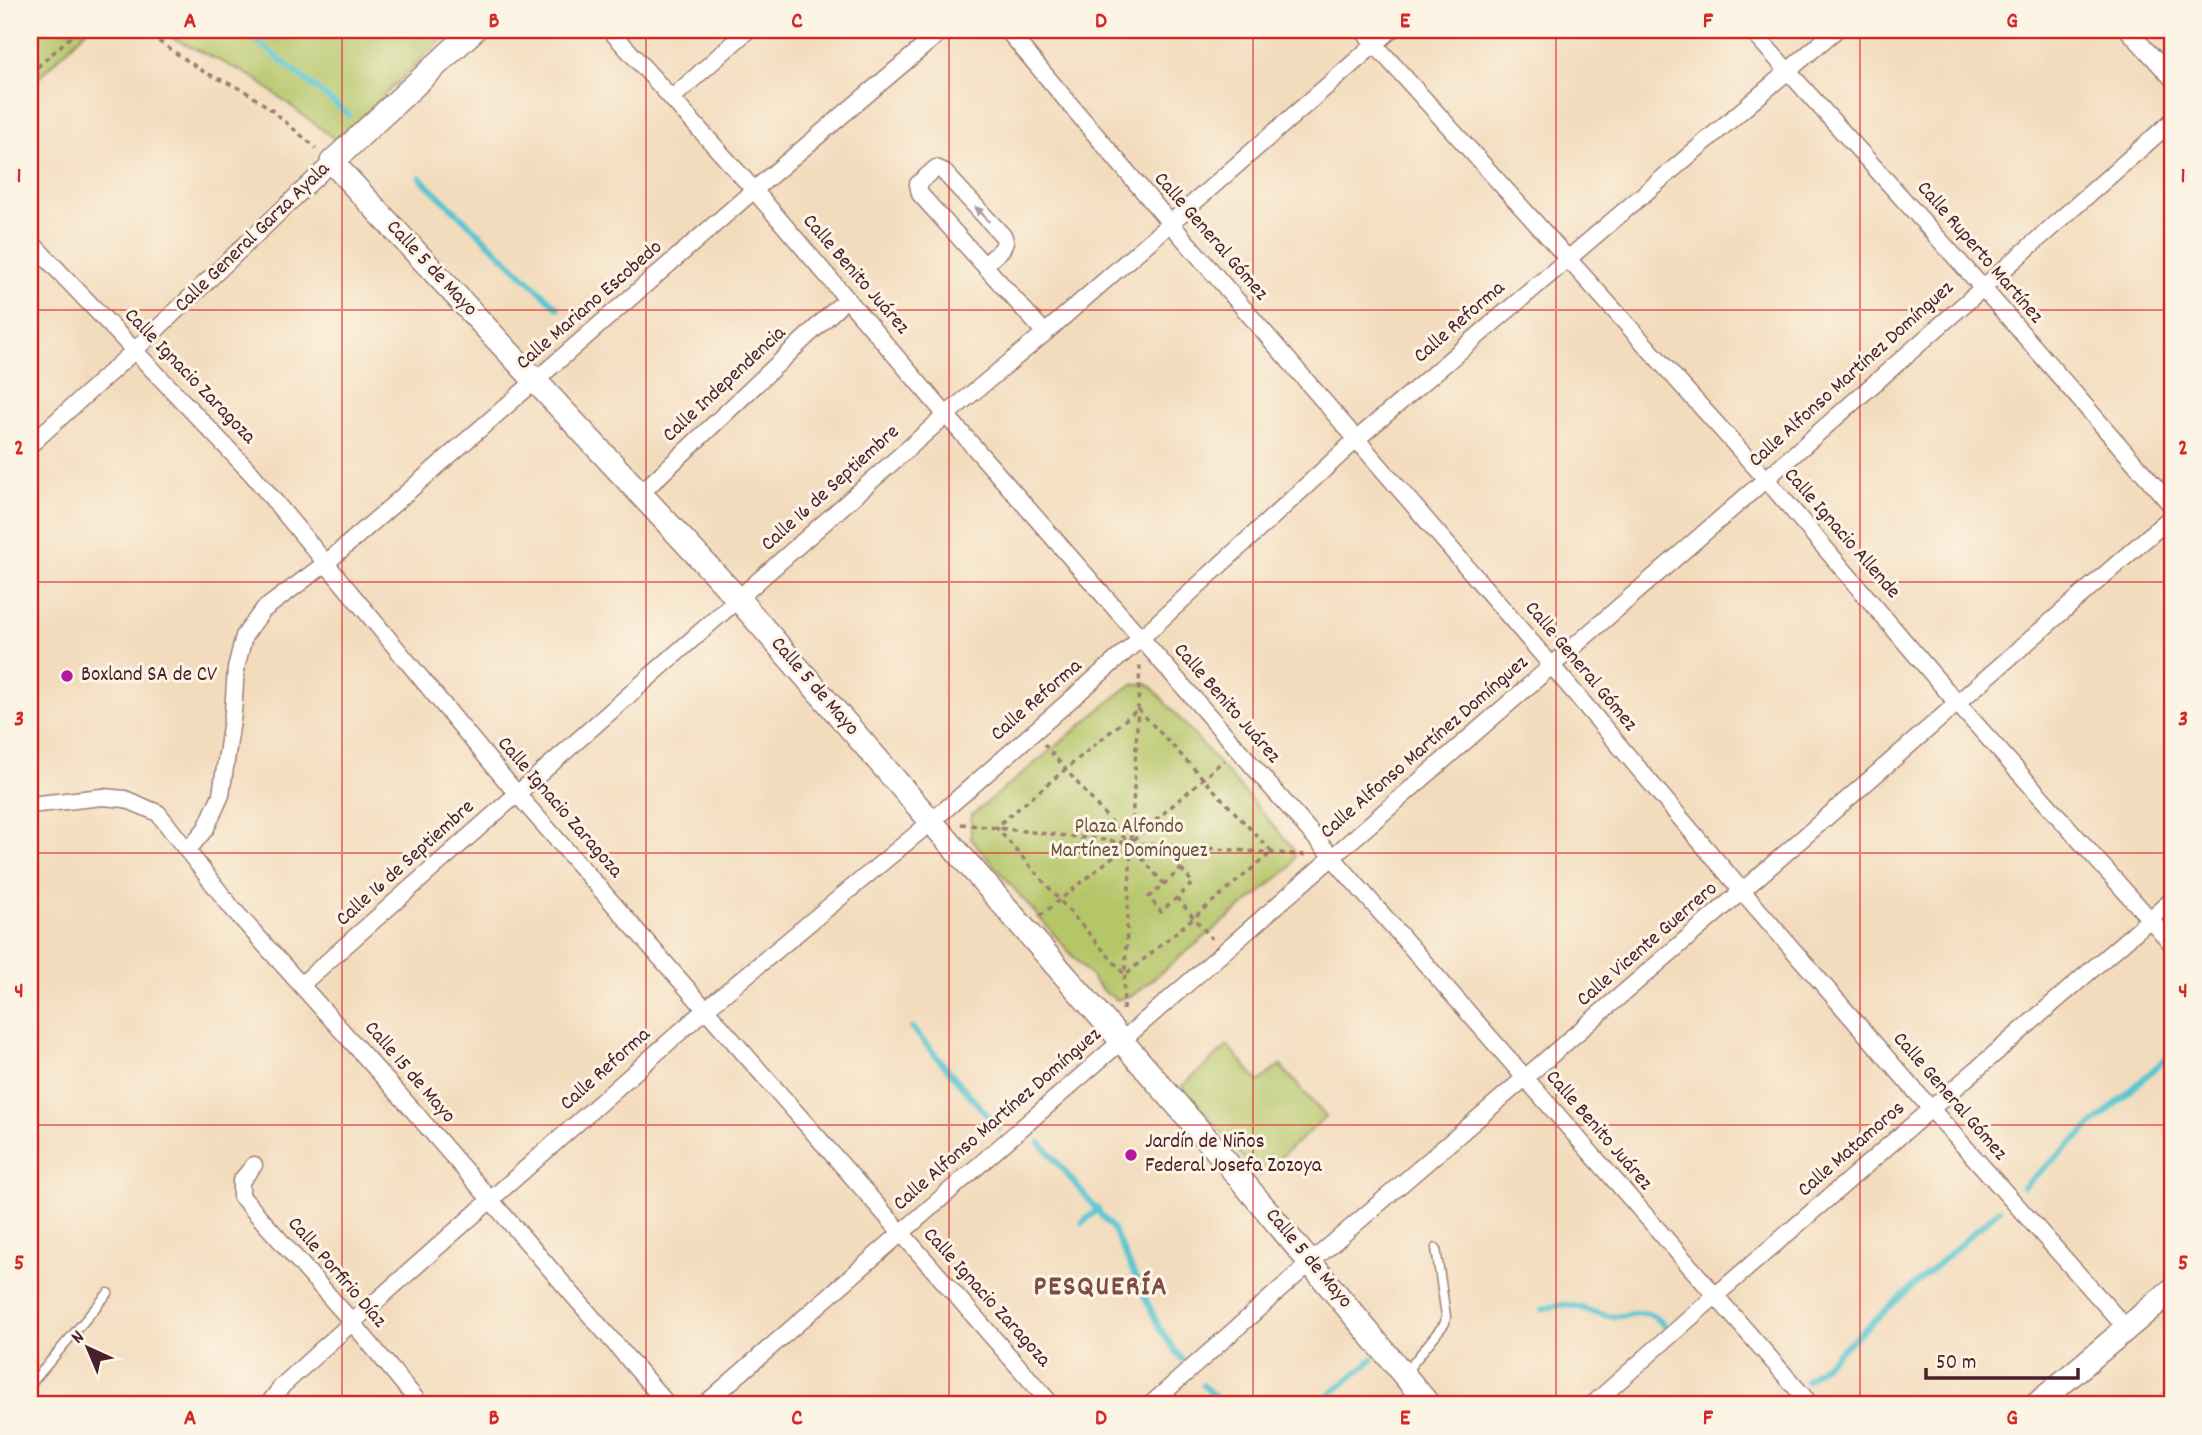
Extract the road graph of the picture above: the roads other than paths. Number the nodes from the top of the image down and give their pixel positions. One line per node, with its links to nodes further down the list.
1 (474, 30): 16 (street, Calle General Garza Ayala)
2 (610, 30): 14 (street, Calle Benito Juárez)
3 (943, 30): 17 (street, Calle Mariano Escobedo)
4 (1007, 30): 18 (street, Calle General Gómez)
5 (1362, 30): 11 (street, Calle Ignacio Allende)
6 (1391, 30): 11 (street, Calle 16 de Septiembre)
7 (1751, 30): 12 (street, Calle Ruperto Martínez)
8 (1836, 30): 12 (street, Calle Reforma)
9 (2128, 30): 13 (street)
10 (739, 32): 14 (street)
11 (1375, 45): 18 (street, Calle 16 de Septiembre); 20 (street, Calle Ignacio Allende)
12 (1789, 71): 20 (street, Calle Reforma); 22 (street, Calle Ruperto Martínez)
13 (2172, 78)
14 (672, 98): 17 (street, Calle Benito Juárez)
15 (2172, 121): 22 (street, Calle Alfonso Martínez Domínguez)
16 (332, 162): 25 (street, Calle General Garza Ayala); 26 (street, Calle 5 de Mayo)
17 (754, 190): 26 (street, Calle Mariano Escobedo); 27 (street, Calle Benito Juárez)
18 (1171, 224): 24 (street, Calle 16 de Septiembre); 28 (street, Calle General Gómez)
19 (30, 241): 25 (street, Calle Ignacio Zaragoza)
20 (1569, 257): 28 (street, Calle Reforma); 30 (street, Calle Ignacio Allende)
21 (985, 265): 21 (street, one-way to 21); 24 (street)
22 (1982, 287): 30 (street, Calle Alfonso Martínez Domínguez); 32 (street, Calle Ruperto Martínez)
23 (838, 307): 31 (street, Calle Independencia)
24 (1045, 333): 27 (street, Calle 16 de Septiembre)
25 (135, 350): 29 (street, Calle General Garza Ayala); 34 (street, Calle Ignacio Zaragoza)
26 (537, 381): 31 (street, Calle 5 de Mayo); 34 (street, Calle Mariano Escobedo)
27 (946, 415): 35 (street, Calle 16 de Septiembre); 36 (street, Calle Benito Juárez)
28 (1357, 439): 36 (street, Calle Reforma); 37 (street, Calle General Gómez)
29 (30, 445)
30 (1766, 479): 37 (street, Calle Alfonso Martínez Domínguez); 38 (street, Calle Ignacio Allende)
31 (642, 493): 35 (street, Calle 5 de Mayo)
32 (2172, 506)
33 (2172, 516): 38 (street, Calle Vicente Guerrero)
34 (325, 564): 39 (street, Calle Ignacio Zaragoza); 42 (street, Calle Mariano Escobedo)
35 (739, 600): 39 (street, Calle 16 de Septiembre); 41 (street, Calle 5 de Mayo)
36 (1141, 638): 41 (street, Calle Reforma); 43 (street, Calle Benito Juárez)
37 (1552, 666): 43 (street, Calle Alfonso Martínez Domínguez); 44 (street, Calle General Gómez)
38 (1957, 703): 44 (street, Calle Vicente Guerrero); 46 (street, Calle Ignacio Allende)
39 (517, 794): 48 (street, Calle 16 de Septiembre); 49 (street, Calle Ignacio Zaragoza)
40 (30, 805): 42 (street, Calle 15 de Mayo)
41 (931, 822): 49 (street, Calle Reforma); 50 (street, Calle 5 de Mayo)
42 (188, 850): 48 (street, Calle 15 de Mayo)
43 (1332, 857): 50 (street, Calle Alfonso Martínez Domínguez); 51 (street, Calle Benito Juárez)
44 (1742, 891): 51 (street, Calle Vicente Guerrero); 52 (street, Calle General Gómez)
45 (2172, 900): 46 (street, Calle Matamoros)
46 (2151, 919): 47 (street, Calle Ignacio Allende); 52 (street, Calle Matamoros)
47 (2172, 944)
48 (302, 984): 54 (street, Calle 15 de Mayo)
49 (707, 1008): 54 (street, Calle Reforma); 55 (street, Calle Ignacio Zaragoza)
50 (1122, 1040): 55 (street, Calle Alfonso Martínez Domínguez); 57 (street, Calle 5 de Mayo)
51 (1524, 1078): 57 (street, Calle Vicente Guerrero); 60 (street, Calle Benito Juárez)
52 (1931, 1109): 60 (street, Calle Matamoros); 62 (street, Calle General Gómez)
53 (254, 1165): 61 (street, Calle Porfirio Díaz)
54 (492, 1199): 61 (street, Calle Reforma); 67 (street, Calle 15 de Mayo)
55 (900, 1233): 68 (street, Calle Alfonso Martínez Domínguez); 69 (street, Calle Ignacio Zaragoza)
56 (1436, 1248): 63 (lane)
57 (1311, 1262): 63 (street, Calle 5 de Mayo); 70 (street, Calle Vicente Guerrero)
58 (2172, 1290): 62 (street)
59 (108, 1293): 64 (lane)
60 (1715, 1296): 72 (street, Calle Matamoros); 73 (street, Calle Benito Juárez)
61 (352, 1322): 65 (street, Calle Reforma); 66 (street, Calle Porfirio Díaz)
62 (2126, 1328): 74 (street)
63 (1404, 1374): 71 (street, Calle 5 de Mayo)
64 (30, 1385)
65 (268, 1405)
66 (421, 1405)
67 (668, 1405)
68 (704, 1405)
69 (1052, 1405)
70 (1150, 1405)
71 (1429, 1405)
72 (1592, 1405)
73 (1811, 1405)
74 (2036, 1405)

